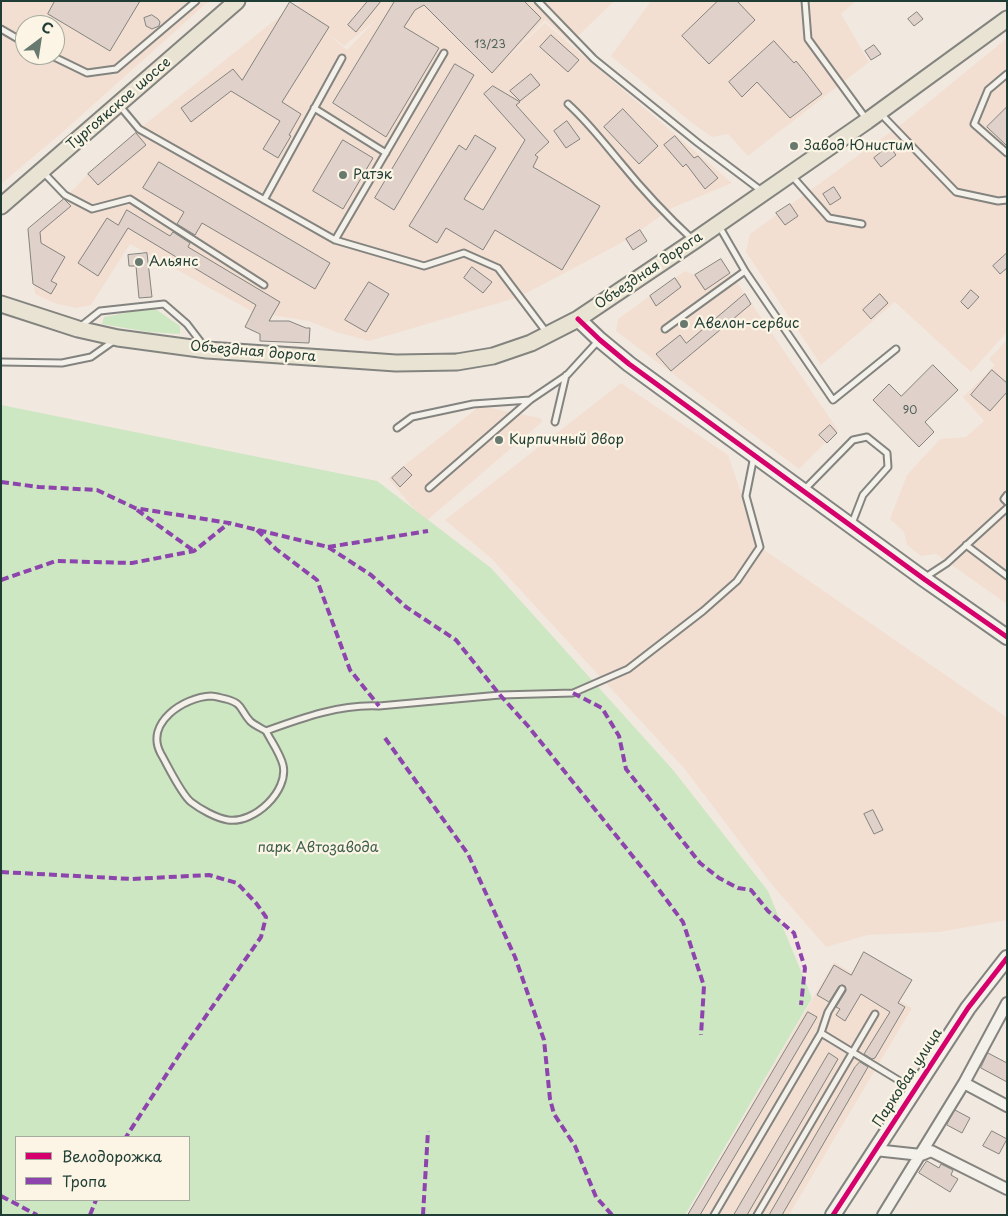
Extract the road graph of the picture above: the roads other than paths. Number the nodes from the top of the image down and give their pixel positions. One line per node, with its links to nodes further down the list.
1 (196, 1): 10 (lane)
2 (237, 1): 12 (main road, Тургоякское шоссе)
3 (538, 1): 20 (lane)
4 (805, 1): 15 (lane)
5 (1007, 19): 15 (main road, Объездная дорога)
6 (1, 29): 7 (lane)
7 (15, 37)
8 (444, 53): 16 (lane)
9 (342, 58): 14 (lane)
10 (65, 62)
11 (1007, 74): 17 (lane)
12 (119, 104): 18 (main road, Тургоякское шоссе); 21 (lane)
13 (568, 104): 27 (lane)
14 (314, 108): 16 (lane); 21 (lane)
15 (873, 116): 19 (main road, Объездная дорога); 22 (lane)
16 (386, 153): 26 (lane)
17 (1007, 153)
18 (42, 171): 23 (main road, Тургоякское шоссе); 29 (lane)
19 (790, 173): 20 (main road, Объездная дорога); 25 (lane)
20 (763, 192): 24 (main road, Объездная дорога)
21 (264, 200): 26 (lane)
22 (1007, 200)
23 (1, 206)
24 (718, 224): 27 (main road, Объездная дорога); 28 (lane)
25 (862, 224)
26 (335, 240): 34 (lane)
27 (694, 241): 31 (main road, Объездная дорога)
28 (745, 271): 33 (lane); 37 (lane)
29 (264, 285)
30 (1, 304): 32 (main road, Объездная дорога)
31 (578, 318): 34 (main road, Объездная дорога); 36 (street)
32 (78, 329): 35 (main road, Объездная дорога); 38 (lane)
33 (665, 329)
34 (549, 335): 38 (main road, Объездная дорога)
35 (118, 338): 38 (main road, Объездная дорога); 39 (lane)
36 (600, 340): 40 (lane); 44 (street)
37 (896, 349)
38 (207, 350)
39 (1, 362)
40 (566, 375): 41 (lane); 42 (lane)
41 (530, 400): 43 (lane); 45 (lane)
42 (555, 422)
43 (397, 428)
44 (754, 456): 46 (street); 55 (lane)
45 (428, 488)
46 (803, 491): 50 (street); 50 (lane)
47 (1007, 495): 48 (lane)
48 (1007, 502)
49 (1007, 508): 51 (lane)
50 (851, 526): 53 (street)
51 (966, 545): 52 (lane); 53 (lane)
52 (1007, 576)
53 (924, 579): 54 (street)
54 (1007, 637)
55 (266, 731): 55 (lane)
56 (1007, 958): 63 (street, Парковая улица)
57 (842, 989): 60 (lane)
58 (1007, 1003): 62 (street)
59 (875, 1014): 61 (lane)
60 (820, 1033): 61 (lane); 68 (lane)
61 (852, 1052): 63 (lane); 69 (lane)
62 (964, 1083): 64 (street); 66 (street)
63 (914, 1089): 65 (street, Парковая улица)
64 (1007, 1106)
65 (874, 1150): 66 (street); 70 (street, Парковая улица)
66 (921, 1155): 67 (street); 71 (street)
67 (1007, 1189)
68 (714, 1215)
69 (757, 1215)
70 (833, 1215)
71 (883, 1215)

